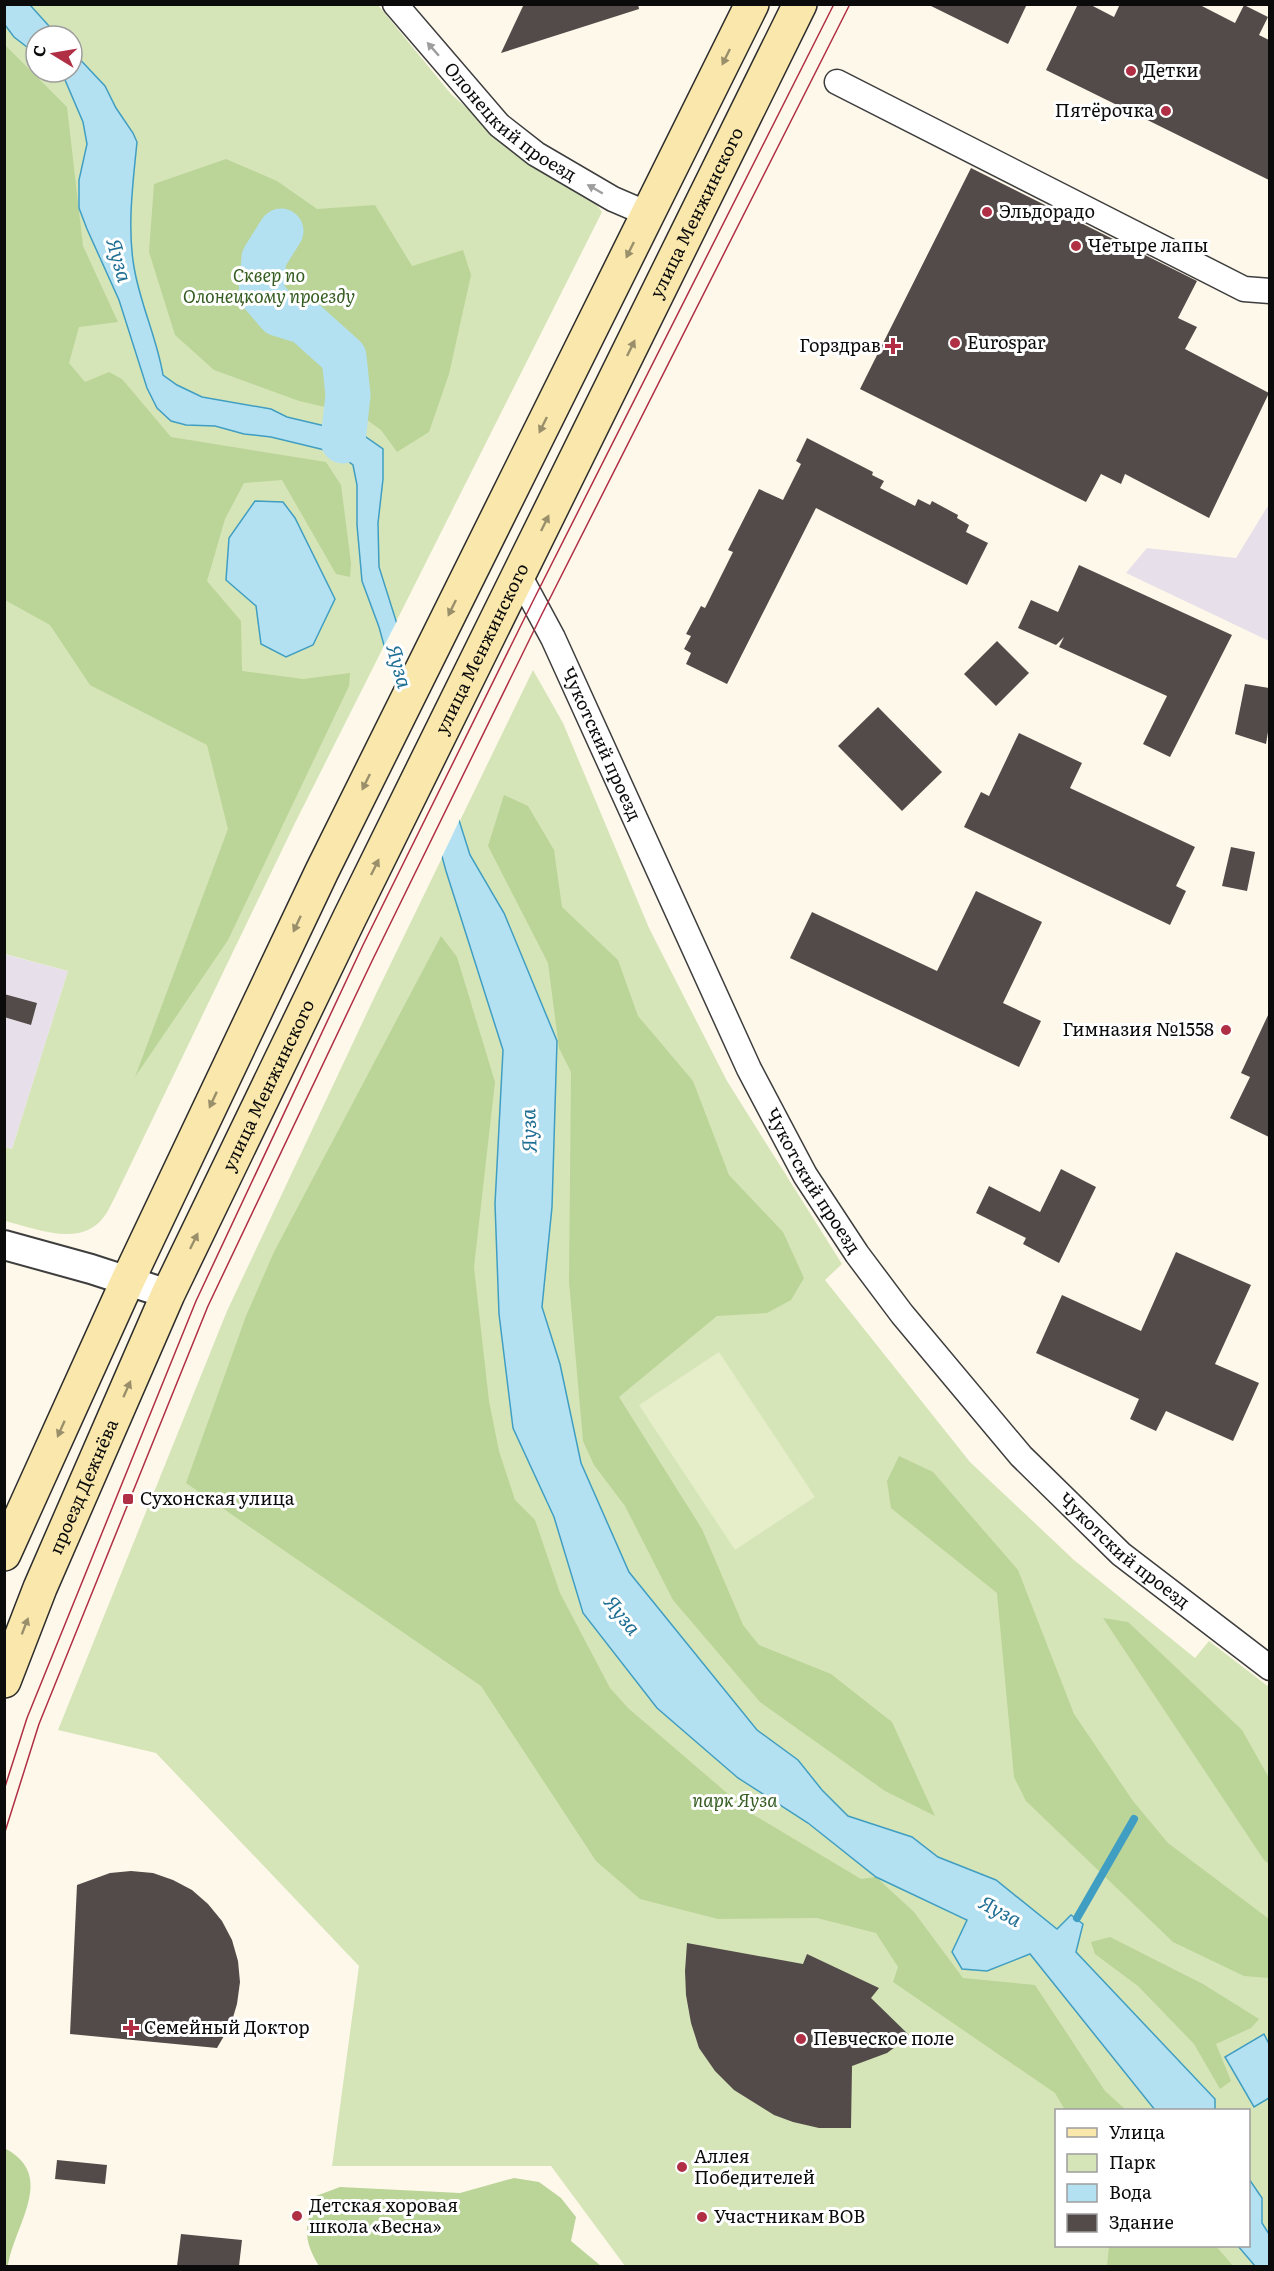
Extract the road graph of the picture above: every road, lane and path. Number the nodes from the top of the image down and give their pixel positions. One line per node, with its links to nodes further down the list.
1 (395, 4): 5 (street, Олонецкий проезд, one-way to 1)
2 (752, 4): 5 (main road, one-way to 5)
3 (800, 4): 7 (main road, улица Менжинского, one-way to 3)
4 (837, 82): 6 (street)
5 (648, 214): 9 (main road, one-way to 9)
6 (1269, 291)
7 (519, 575): 10 (main road, улица Менжинского, one-way to 7); 12 (street, Чукотский проезд)
8 (4, 1245): 9 (street)
9 (128, 1280): 10 (street); 11 (main road, one-way to 11)
10 (168, 1294): 13 (main road, проезд Дежнёва, one-way to 10)
11 (4, 1554)
12 (1269, 1668)
13 (4, 1681)

